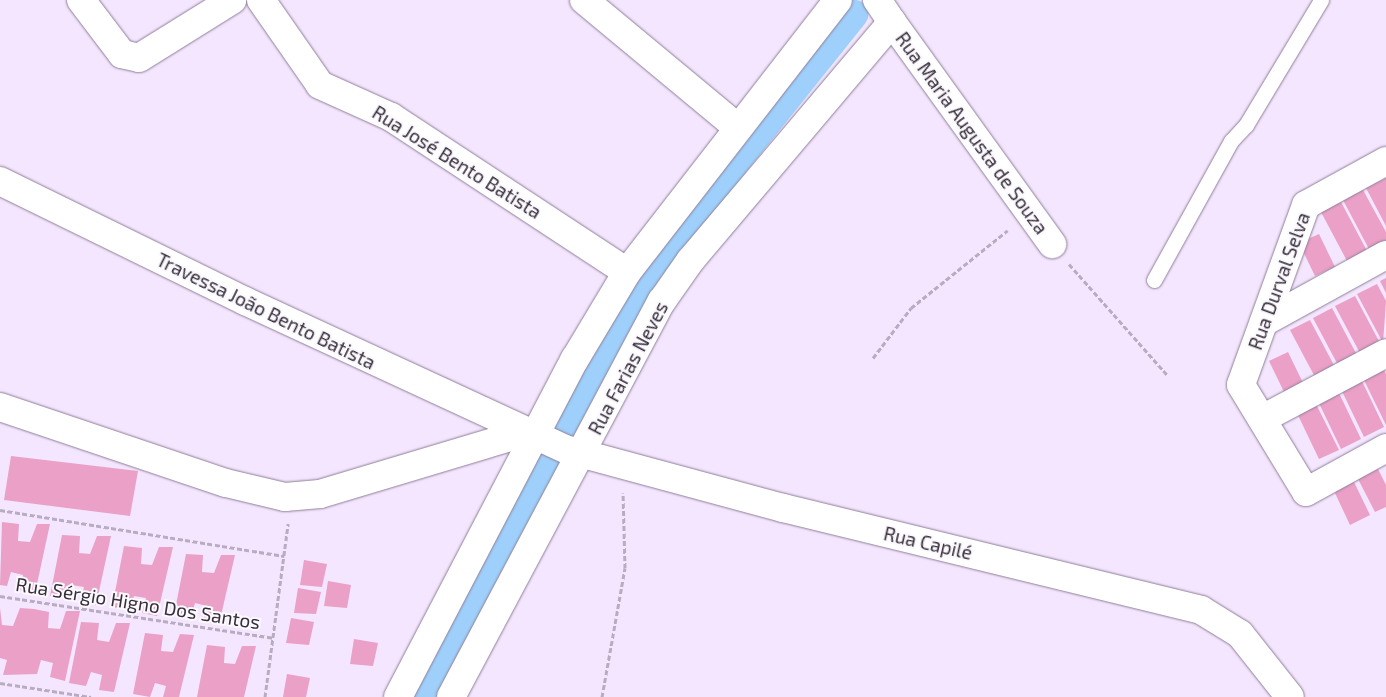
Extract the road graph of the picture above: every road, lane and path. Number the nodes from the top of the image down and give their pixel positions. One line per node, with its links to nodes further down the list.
1 (81, 0): 2 (street)
2 (232, 0)
3 (261, 0): 15 (street, Rua José Bento Batista)
4 (584, 0): 9 (street)
5 (838, 0): 9 (street)
6 (877, 0): 8 (street)
7 (1320, 0): 16 (lane)
8 (892, 22): 12 (street, Rua Maria Augusta de Souza); 25 (street, Rua Farias Neves)
9 (738, 128): 15 (street)
10 (1386, 161): 17 (street, Rua Durval Selva)
11 (0, 181): 23 (street, Travessa João Bento Batista)
12 (1030, 212): 13 (street, Rua Maria Augusta de Souza); 19 (path)
13 (1052, 244): 20 (path)
14 (1386, 255): 17 (street)
15 (627, 272): 23 (street)
16 (1154, 280)
17 (1264, 322): 22 (street, Rua Durval Selva)
18 (1386, 353): 22 (street)
19 (873, 358)
20 (1168, 376)
21 (0, 407): 27 (street)
22 (1262, 419): 24 (street)
23 (532, 437): 25 (street, Rua Capilé); 27 (street); 35 (street)
24 (1386, 448)
25 (575, 452): 26 (street, Rua Capilé); 36 (street, Rua Farias Neves)
26 (623, 465): 37 (path); 38 (street, Rua Capilé)
27 (292, 497): 29 (path)
28 (0, 510): 29 (path)
29 (284, 556): 31 (path)
30 (0, 596): 31 (path, Rua Sérgio Higno Dos Santos)
31 (273, 638): 34 (path)
32 (0, 683): 33 (path)
33 (91, 697)
34 (265, 697)
35 (398, 697)
36 (451, 697)
37 (602, 697)
38 (1290, 697)

